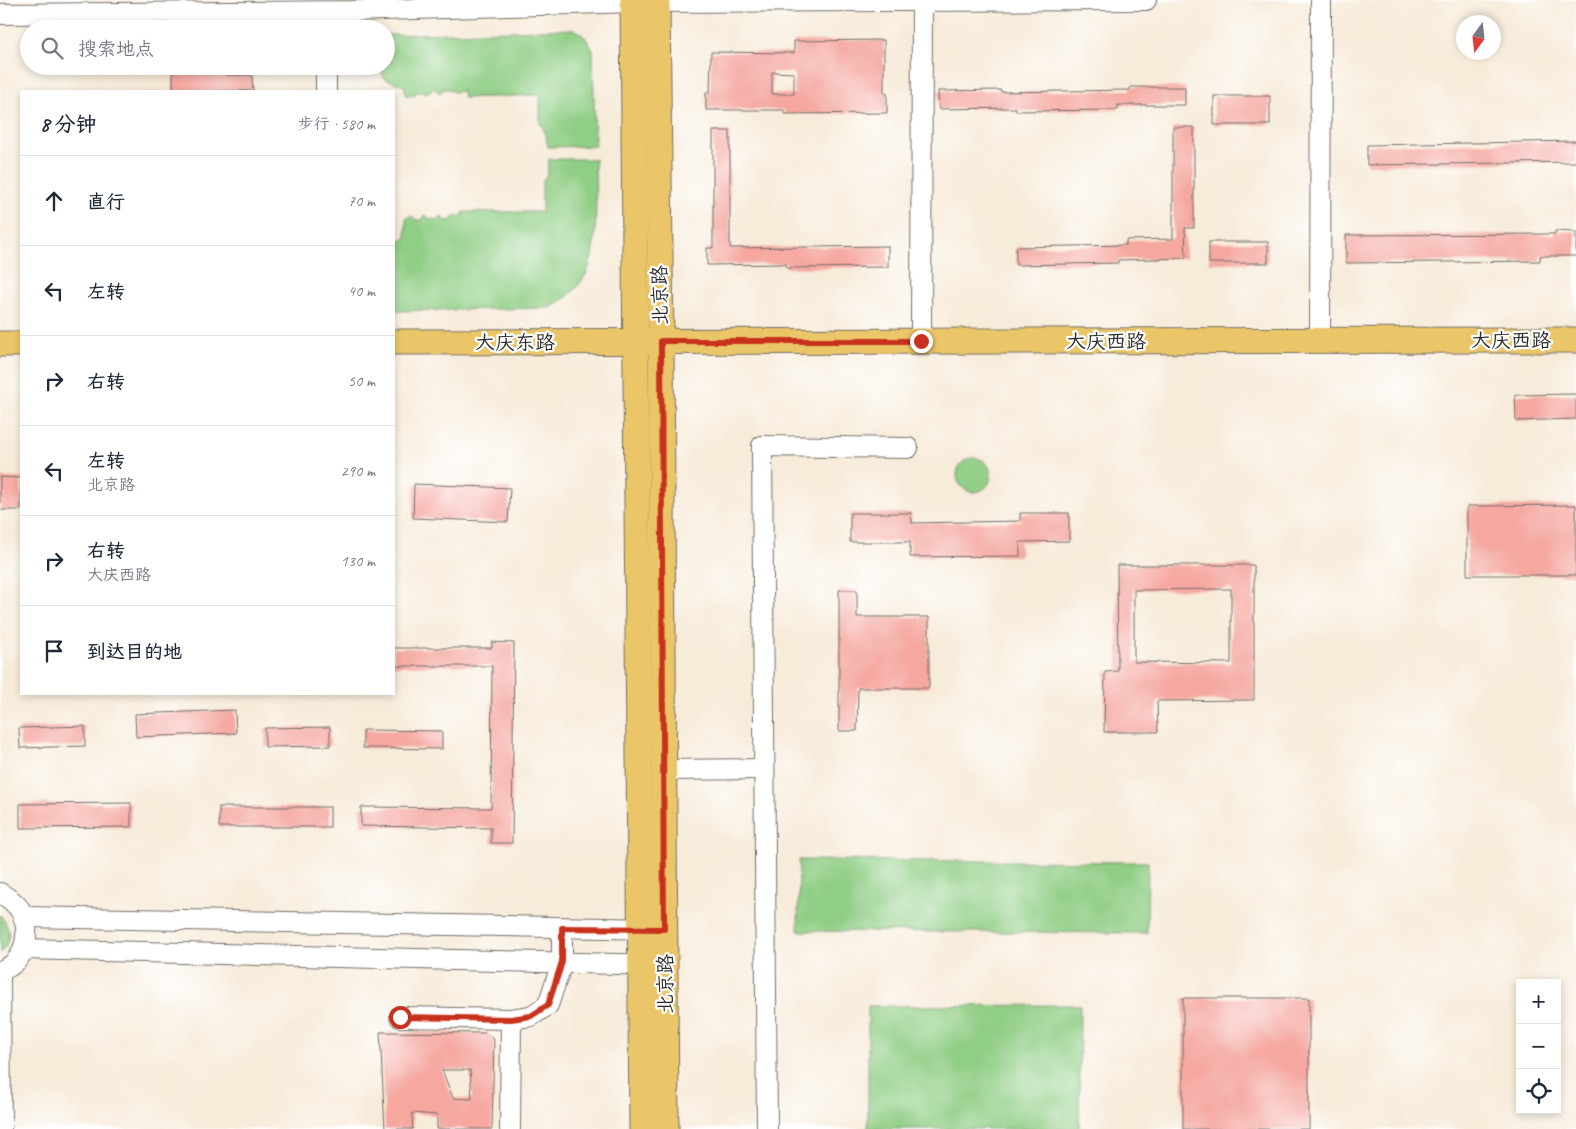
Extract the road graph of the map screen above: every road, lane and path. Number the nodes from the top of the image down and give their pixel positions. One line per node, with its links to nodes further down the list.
1 (1146, 0): 4 (street)
2 (1321, 0): 13 (street)
3 (645, 1): 4 (street); 6 (street); 10 (main road, 北京路); 11 (main road, 北京路)
4 (922, 1): 12 (street)
5 (0, 14): 6 (street)
6 (325, 20)
7 (326, 75): 8 (street)
8 (326, 90)
9 (1576, 340): 13 (main road, 大庆西路)
10 (636, 341): 11 (main road, 大庆西路); 14 (main road, 大庆东路); 23 (main road, 北京路)
11 (661, 341): 12 (main road, 大庆西路); 19 (main road, 北京路)
12 (921, 341): 13 (main road, 大庆西路)
13 (1320, 341)
14 (395, 342)
15 (0, 344): 16 (main road)
16 (20, 344)
17 (908, 448): 18 (street)
18 (764, 769): 19 (street); 35 (street)
19 (664, 770): 24 (main road, 北京路)
20 (0, 891): 21 (street)
21 (24, 917): 22 (street); 25 (street)
22 (562, 928): 23 (street); 26 (street)
23 (640, 929): 24 (street); 27 (main road, 北京路)
24 (664, 929): 28 (main road, 北京路)
25 (23, 949): 26 (street); 31 (street)
26 (562, 962): 27 (street); 30 (street)
27 (640, 965): 28 (street); 33 (main road, 北京路)
28 (665, 965): 34 (main road, 北京路)
29 (400, 1017): 30 (street)
30 (511, 1019): 32 (street)
31 (1, 1129)
32 (510, 1129)
33 (642, 1129)
34 (666, 1129)
35 (767, 1129)

